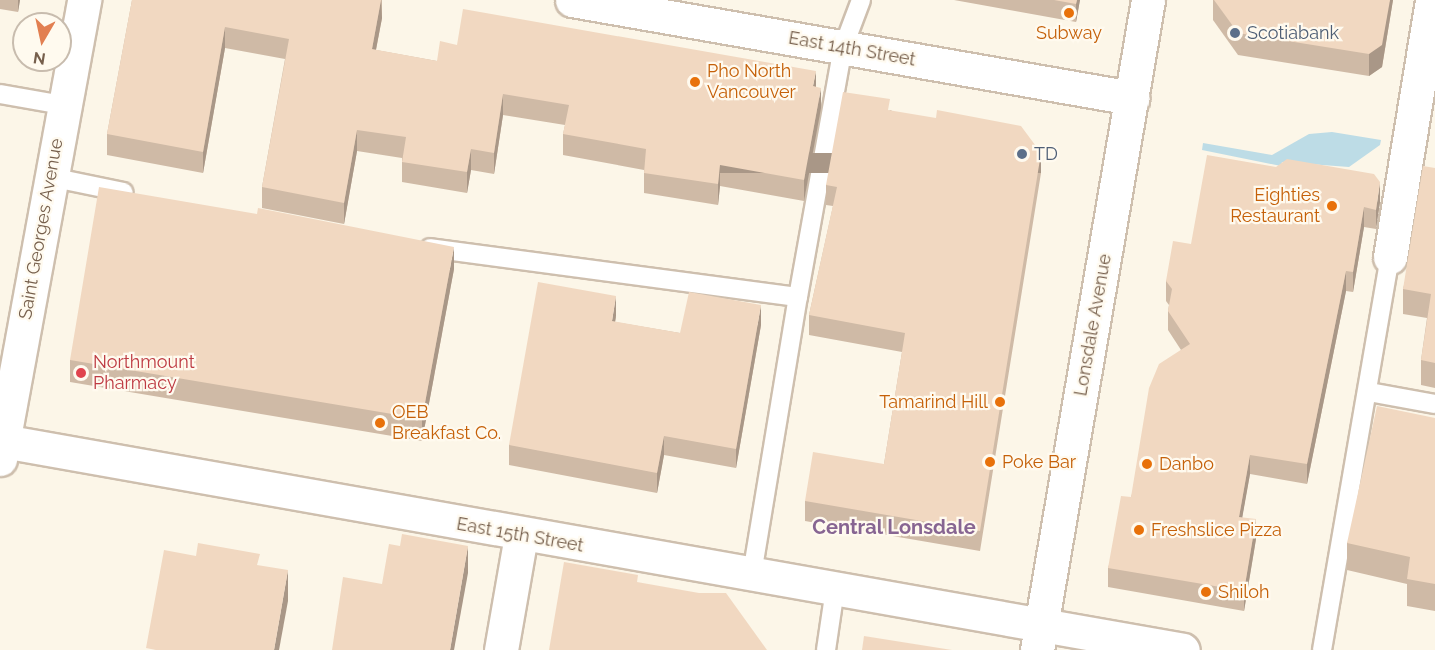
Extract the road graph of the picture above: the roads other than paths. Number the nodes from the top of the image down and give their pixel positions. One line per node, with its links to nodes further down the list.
1 (84, 0): 9 (street, Saint Georges Avenue)
2 (572, 0): 6 (street, East 14th Street)
3 (861, 0): 6 (lane)
4 (1148, 0): 8 (street, Lonsdale Avenue)
5 (1432, 0): 10 (street)
6 (843, 48): 8 (street, East 14th Street); 15 (lane)
7 (0, 94): 9 (lane)
8 (1132, 98): 22 (street, Lonsdale Avenue)
9 (63, 105): 11 (street, Saint Georges Avenue)
10 (1424, 114): 14 (street)
11 (50, 177): 12 (lane); 18 (street, Saint Georges Avenue)
12 (140, 195)
13 (409, 245): 15 (lane)
14 (1390, 257): 16 (lane)
15 (798, 297): 20 (lane)
16 (1369, 392): 17 (lane); 26 (lane)
17 (1435, 404)
18 (1, 447): 19 (street, East 15th Street)
19 (521, 535): 20 (street, East 15th Street); 23 (street)
20 (752, 574): 21 (street, East 15th Street)
21 (835, 588): 22 (street, East 15th Street); 24 (lane)
22 (1039, 637): 25 (street, East 15th Street)
23 (501, 650)
24 (826, 650)
25 (1183, 650)
26 (1322, 650)

